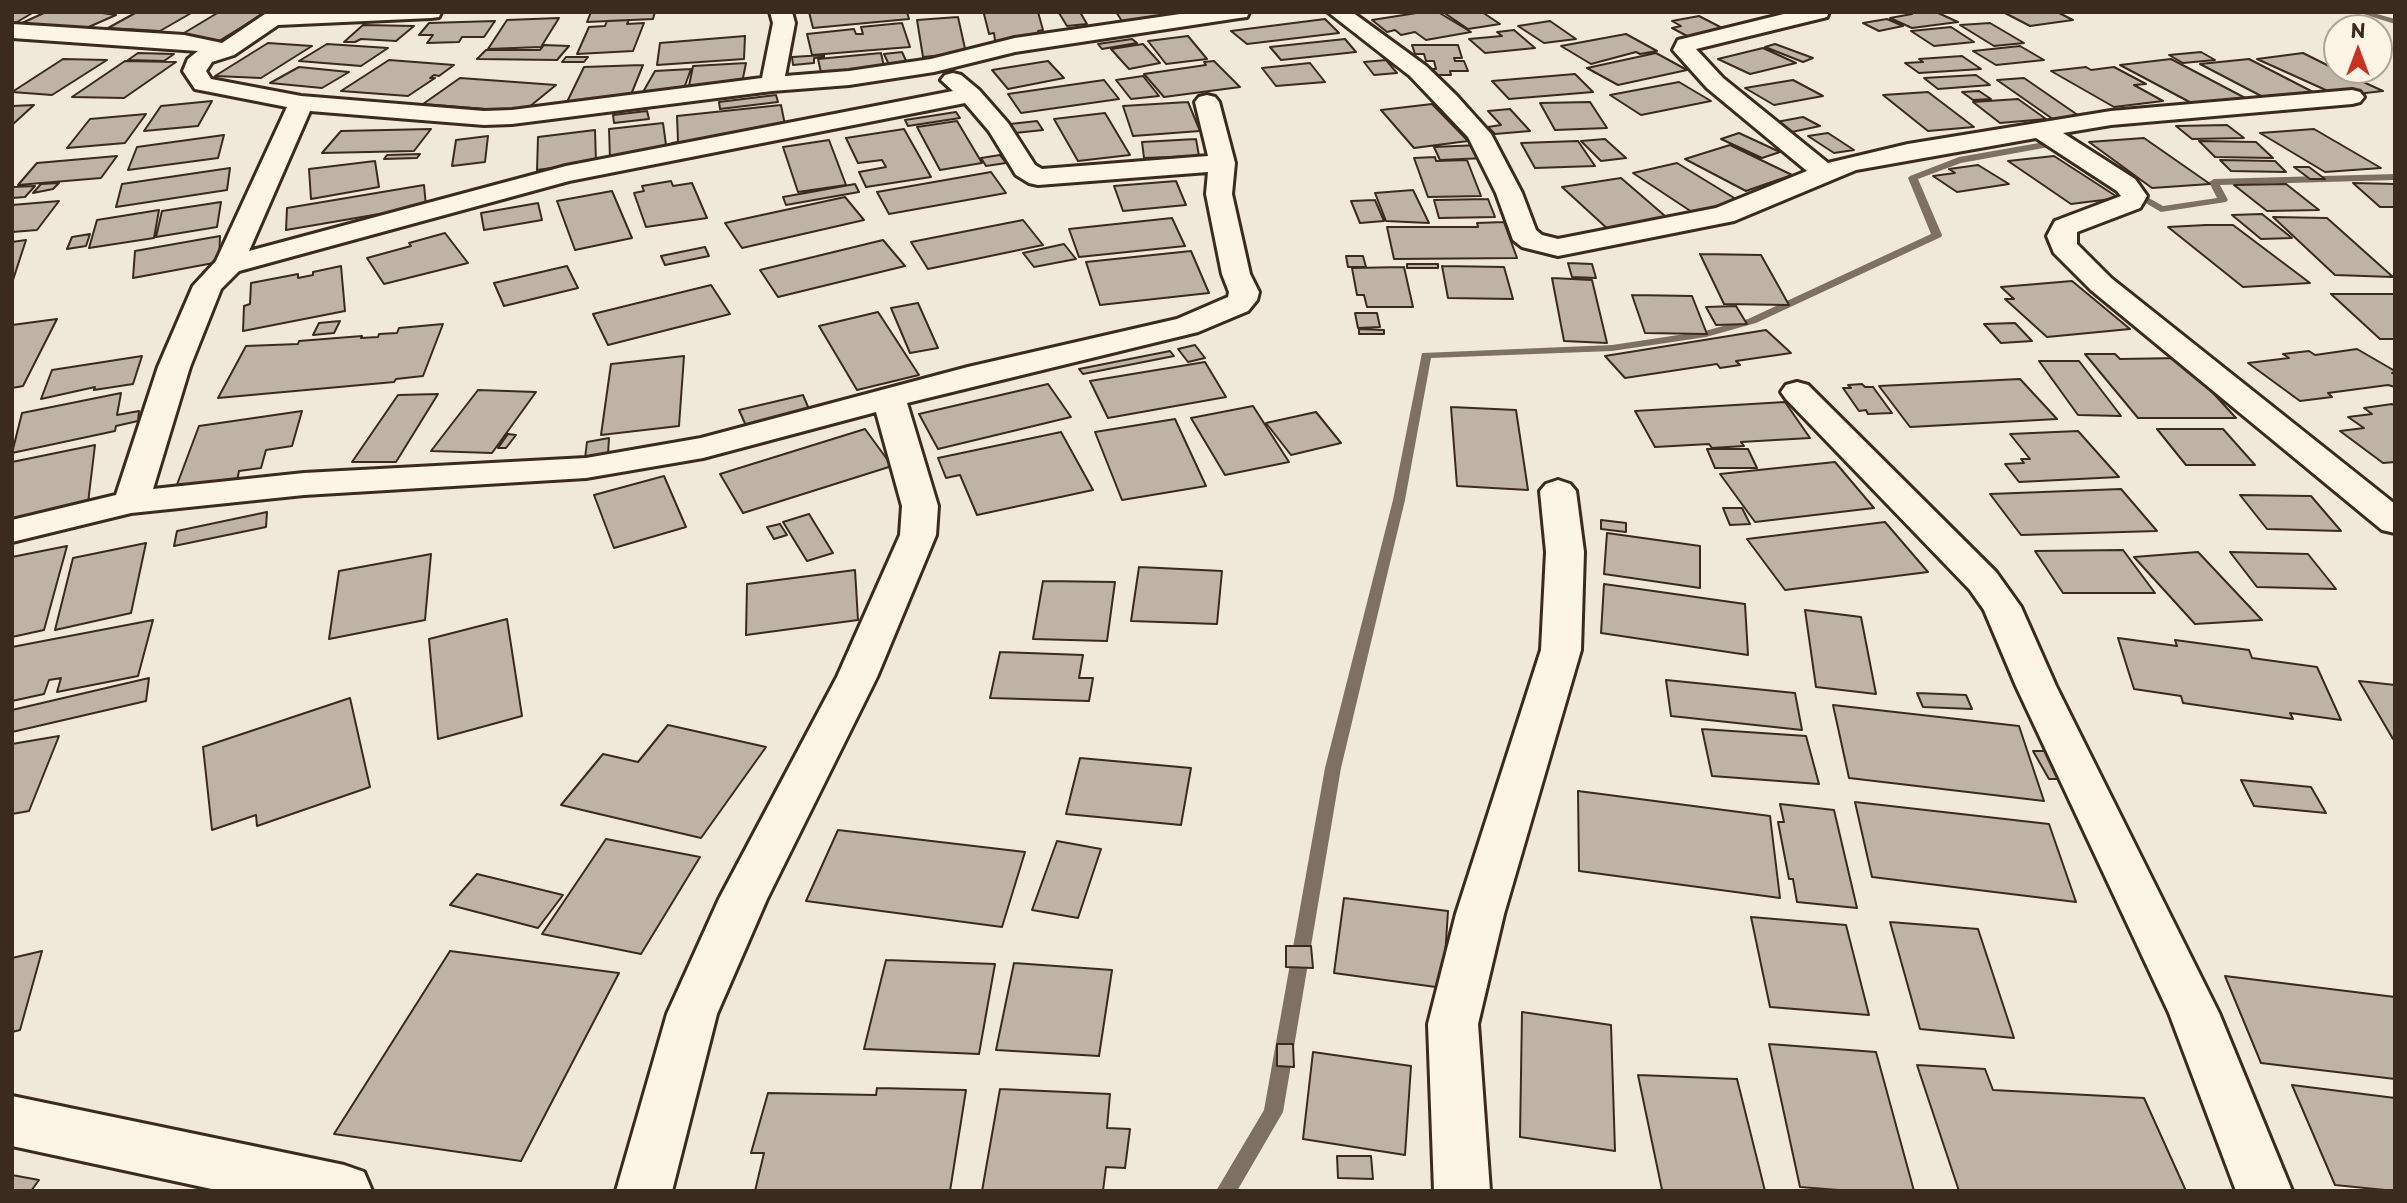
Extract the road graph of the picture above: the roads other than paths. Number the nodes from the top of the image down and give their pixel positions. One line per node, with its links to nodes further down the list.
1 (431, 12): 7 (street)
2 (781, 12): 9 (street)
3 (1239, 12): 8 (street)
4 (1338, 12): 16 (street)
5 (1819, 12): 16 (street)
6 (12, 31): 7 (street)
7 (226, 50): 13 (street)
8 (934, 65): 9 (street); 10 (street)
9 (772, 84): 13 (street)
10 (971, 94): 15 (street); 17 (street)
11 (2352, 97): 14 (street)
12 (1207, 102): 15 (street)
13 (301, 103): 17 (street)
14 (2039, 129): 16 (street); 22 (street)
15 (1222, 163): 19 (street)
16 (1825, 173)
17 (229, 265): 21 (street)
18 (1797, 392): 28 (street)
19 (890, 399): 21 (street); 26 (street)
20 (1558, 491): 27 (street)
21 (131, 502): 23 (street)
22 (2395, 522)
23 (12, 531)
24 (12, 1121): 25 (street)
25 (344, 1191)
26 (644, 1191)
27 (1462, 1191)
28 (2264, 1191)

